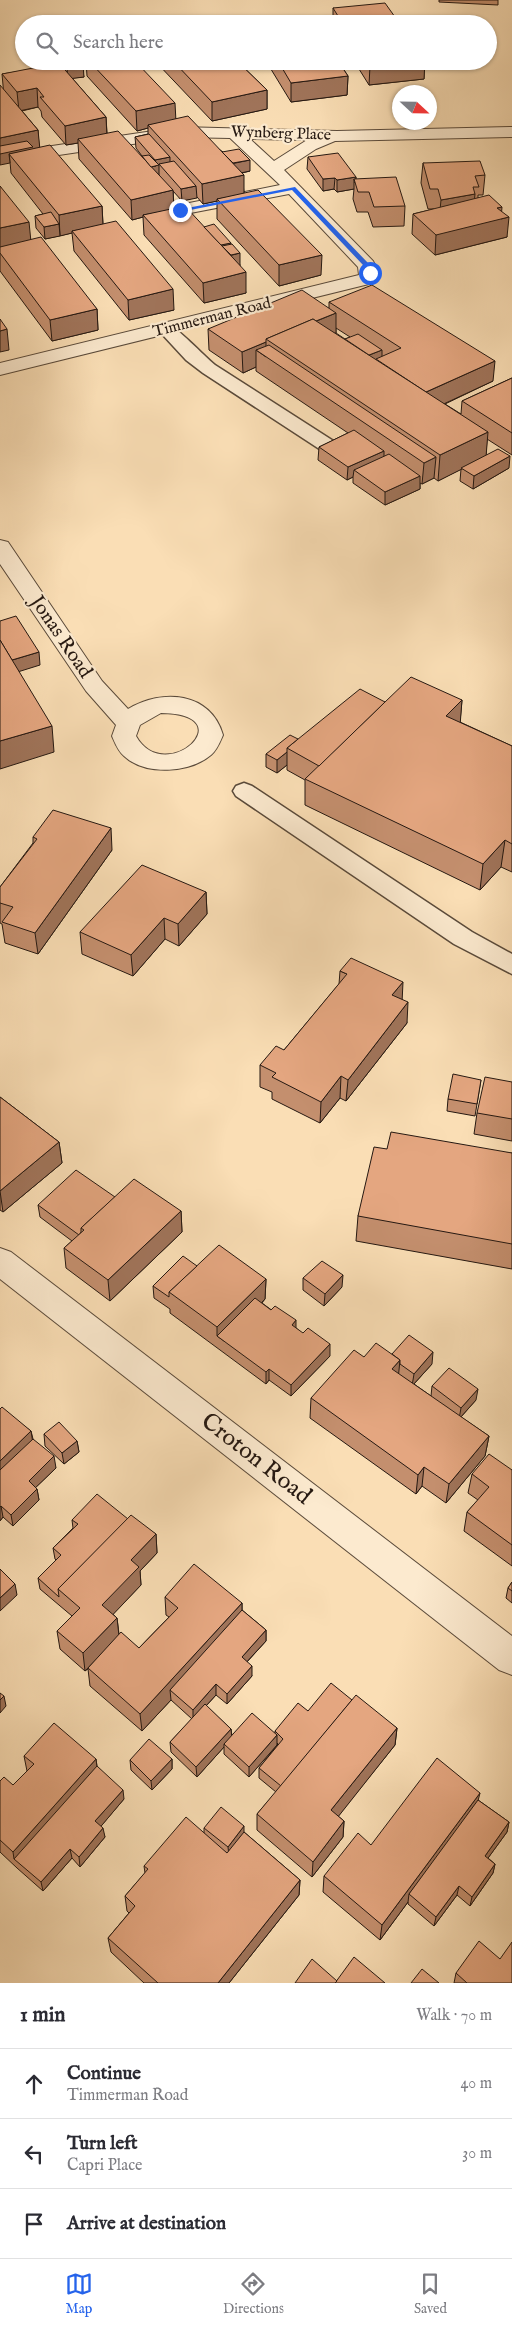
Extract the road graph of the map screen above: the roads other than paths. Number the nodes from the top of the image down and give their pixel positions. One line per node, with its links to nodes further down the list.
1 (512, 132): 3 (street, Wynberg Place)
2 (234, 133): 3 (street, Wynberg Place); 4 (street, Wynberg Place); 5 (street, Timmerman Road)
3 (337, 136): 5 (street)
4 (52, 152)
5 (274, 170): 6 (street, Timmerman Road)
6 (293, 188): 7 (street); 8 (street, Timmerman Road)
7 (180, 210)
8 (167, 329): 9 (street, Timmerman Road); 10 (lane)
9 (0, 369)
10 (328, 446)
11 (0, 547): 12 (street, Jonas Road)
12 (128, 722)
13 (244, 791): 14 (lane)
14 (512, 965)
15 (0, 1261): 16 (street, Croton Road)
16 (512, 1658)

